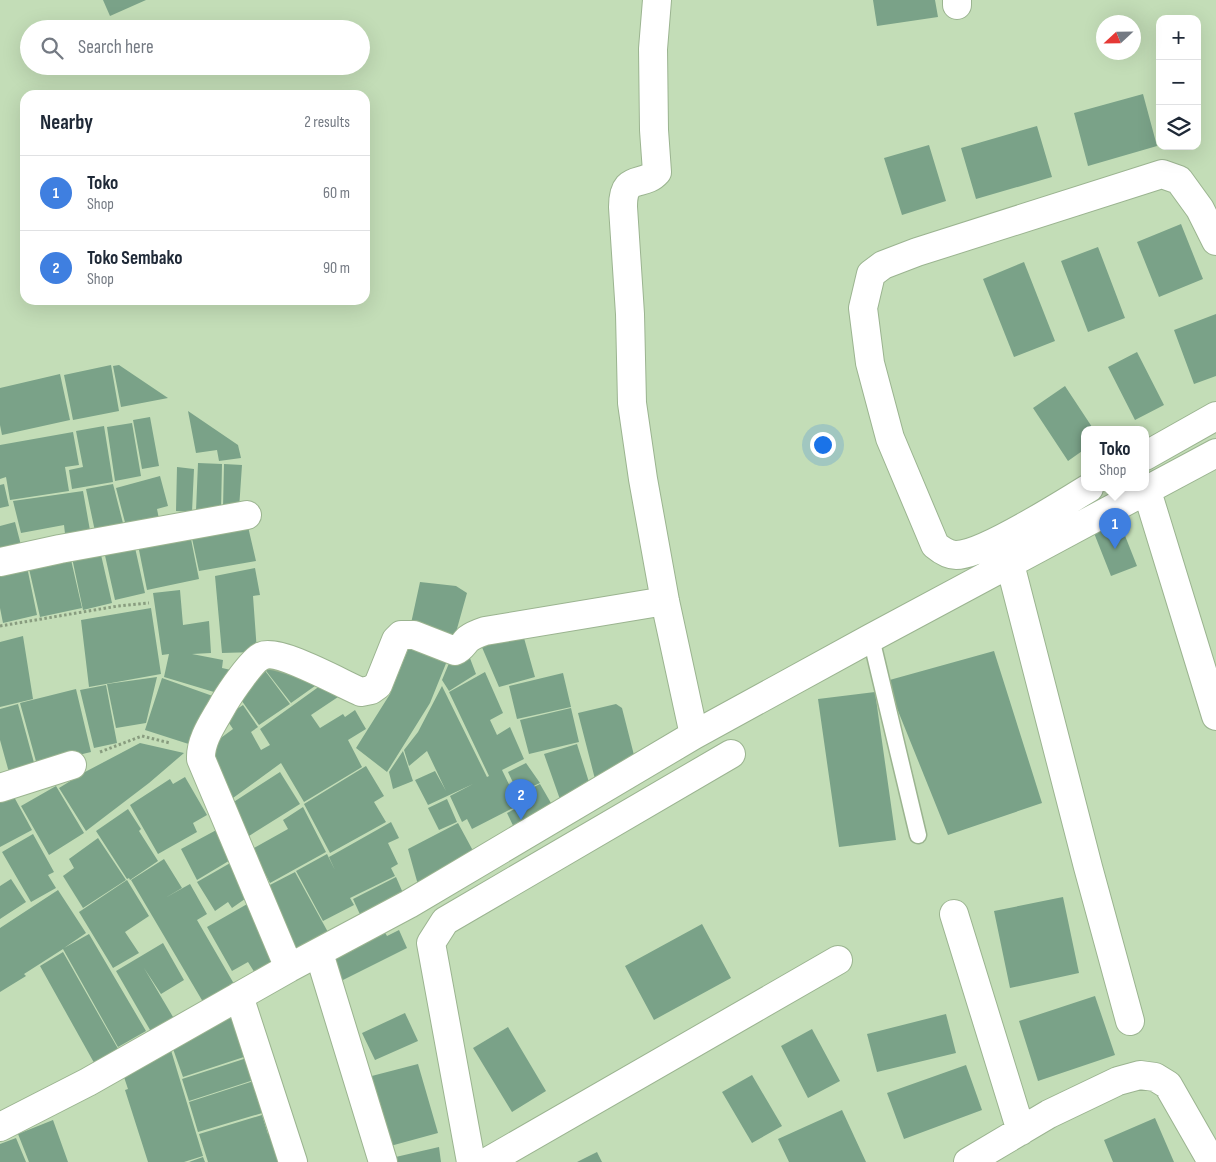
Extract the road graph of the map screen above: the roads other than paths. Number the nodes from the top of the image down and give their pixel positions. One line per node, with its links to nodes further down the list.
1 (657, 0): 12 (street)
2 (1216, 241): 7 (street)
3 (1216, 416): 5 (street)
4 (1216, 453): 6 (street)
5 (1149, 454)
6 (1149, 490)
7 (1084, 491)
8 (1147, 491): 11 (street); 14 (street)
9 (247, 515): 10 (street)
10 (0, 562)
11 (1010, 564): 13 (street); 25 (street)
12 (665, 602): 15 (street); 23 (street)
13 (871, 638): 15 (street); 19 (lane)
14 (1216, 716)
15 (694, 736): 21 (street)
16 (731, 754): 30 (street)
17 (72, 765): 18 (street)
18 (0, 788)
19 (918, 835)
20 (954, 914): 27 (street)
21 (320, 953): 23 (street); 29 (street)
22 (838, 960): 31 (street)
23 (289, 968): 24 (street)
24 (240, 996): 26 (street); 28 (street)
25 (1130, 1021)
26 (0, 1127)
27 (1021, 1131): 32 (street); 33 (street)
28 (293, 1162)
29 (383, 1162)
30 (471, 1162)
31 (487, 1162)
32 (968, 1162)
33 (1212, 1162)

